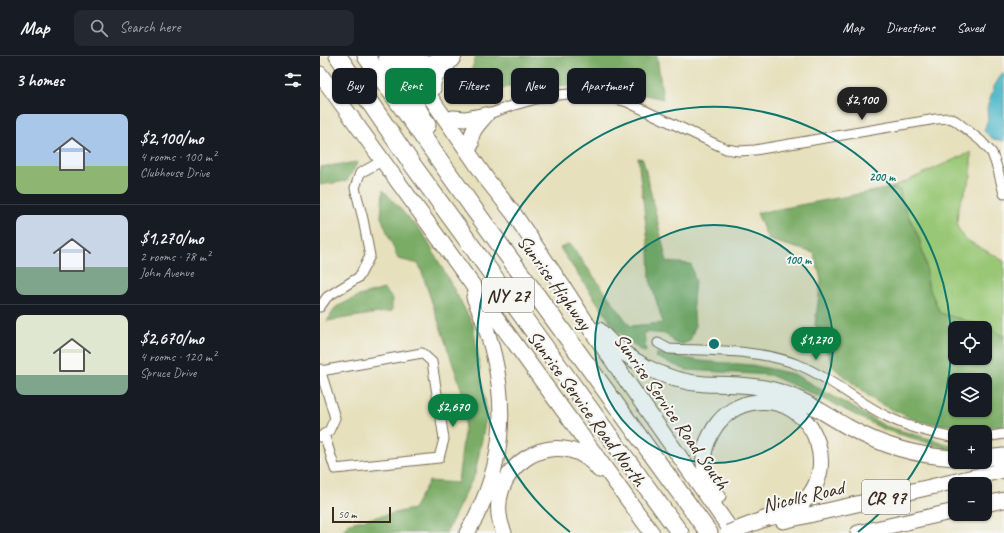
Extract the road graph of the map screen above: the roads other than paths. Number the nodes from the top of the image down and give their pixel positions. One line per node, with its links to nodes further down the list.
1 (338, 56): 39 (highway, NY 27)
2 (366, 56): 16 (highway, Sunrise Highway / NY 27)
3 (387, 56): 16 (highway)
4 (443, 56): 6 (highway)
5 (454, 56): 9 (highway)
6 (408, 57): 7 (highway); 17 (highway, Sunrise Service Road South)
7 (417, 68)
8 (320, 74): 14 (highway, Sunrise Service Road North)
9 (436, 75)
10 (436, 93): 12 (highway)
11 (486, 115): 12 (highway); 13 (highway); 15 (street)
12 (453, 118): 13 (highway)
13 (471, 145): 17 (highway)
14 (382, 161): 18 (highway, Sunrise Service Road North); 20 (street)
15 (1004, 194)
16 (471, 204): 40 (highway, Sunrise Highway / NY 27)
17 (514, 214): 19 (highway, Sunrise Service Road South)
18 (462, 270): 33 (highway, Sunrise Service Road North); 36 (highway)
19 (570, 296): 28 (highway); 42 (highway, Sunrise Service Road South)
20 (321, 303)
21 (658, 343): 25 (street)
22 (320, 370): 24 (street); 24 (street)
23 (1004, 434): 26 (street)
24 (322, 436)
25 (948, 436)
26 (992, 436)
27 (1004, 456): 29 (highway)
28 (948, 457)
29 (992, 457)
30 (1004, 470): 35 (highway, Nicolls Road / CR 97)
31 (1004, 500): 32 (highway)
32 (992, 503)
33 (637, 512): 37 (highway); 38 (highway, Sunrise Service Road North)
34 (948, 513): 43 (highway, CR 97)
35 (767, 521): 41 (highway, bridge); 42 (highway)
36 (467, 533)
37 (504, 533)
38 (652, 533)
39 (680, 533)
40 (709, 533)
41 (728, 533)
42 (734, 533)
43 (858, 533)

